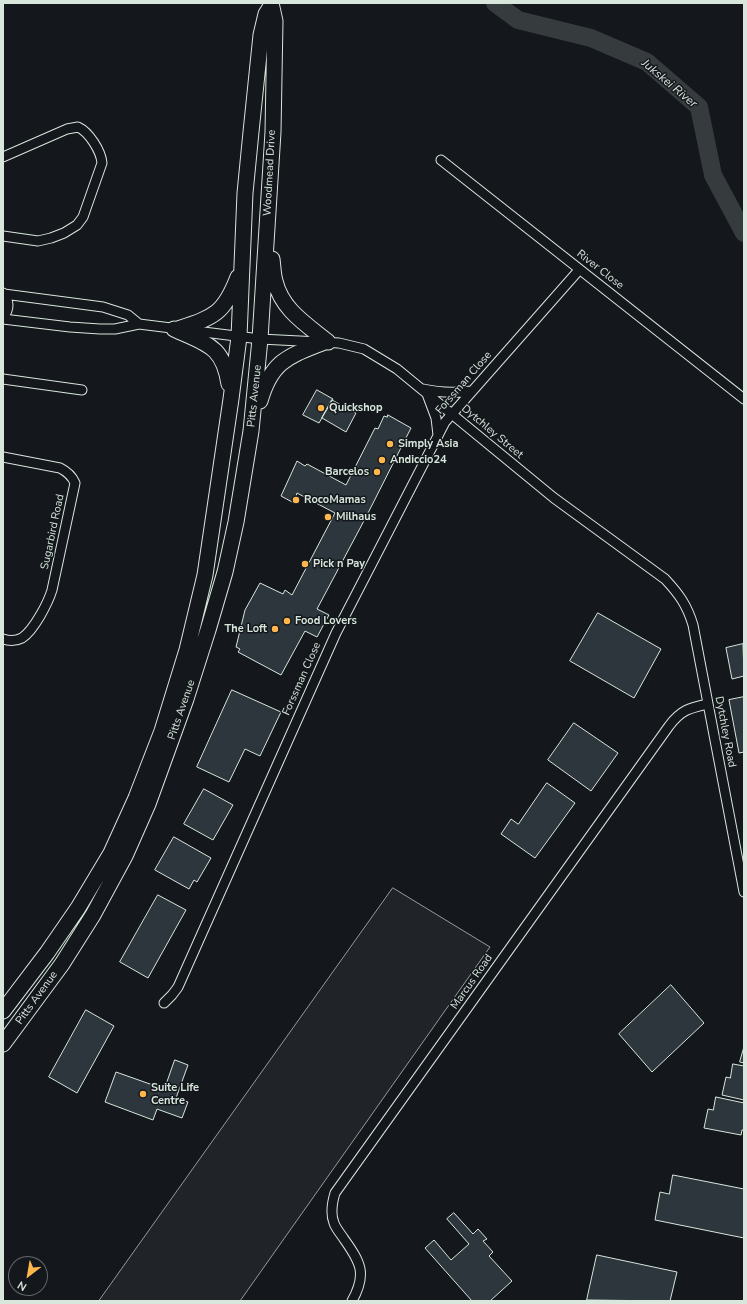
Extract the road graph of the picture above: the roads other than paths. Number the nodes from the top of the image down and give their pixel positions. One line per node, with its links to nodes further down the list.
1 (271, 5): 4 (main road, Woodmead Drive); 6 (main road, Woodmead Drive)
2 (3, 157): 5 (street)
3 (441, 160): 7 (street, River Close)
4 (267, 220): 13 (main road, Woodmead Drive); 14 (main road)
5 (3, 236)
6 (242, 266): 11 (main road); 12 (main road, Woodmead Drive)
7 (579, 270): 18 (street, Forssman Close); 20 (street, River Close)
8 (3, 293): 9 (street); 10 (street)
9 (3, 318): 10 (street)
10 (139, 324): 11 (street, Dytchley Street)
11 (176, 329): 12 (street, Dytchley Street); 19 (main road)
12 (239, 337): 13 (street, Dytchley Street); 19 (main road, Pitts Avenue)
13 (260, 339): 14 (street, Dytchley Street); 22 (main road, Pitts Avenue)
14 (327, 341): 17 (street, Dytchley Street); 22 (main road)
15 (3, 379): 16 (street)
16 (82, 390)
17 (423, 391): 18 (street); 21 (street, Dytchley Street); 23 (street)
18 (472, 391): 21 (street, Forssman Close)
19 (231, 399): 31 (main road, Pitts Avenue)
20 (744, 399)
21 (452, 413): 23 (street, Forssman Close); 25 (street, Dytchley Street)
22 (251, 431): 32 (main road, Pitts Avenue)
23 (438, 437): 30 (street, Forssman Close)
24 (3, 457): 26 (street, Sugarbird Road)
25 (684, 601): 27 (street, Dytchley Road)
26 (3, 639)
27 (708, 704): 28 (street, Dytchley Road); 33 (street, Marcus Road)
28 (740, 845): 29 (street, Dytchley Road)
29 (744, 892)
30 (164, 1003)
31 (3, 1011)
32 (3, 1044)
33 (352, 1301)

